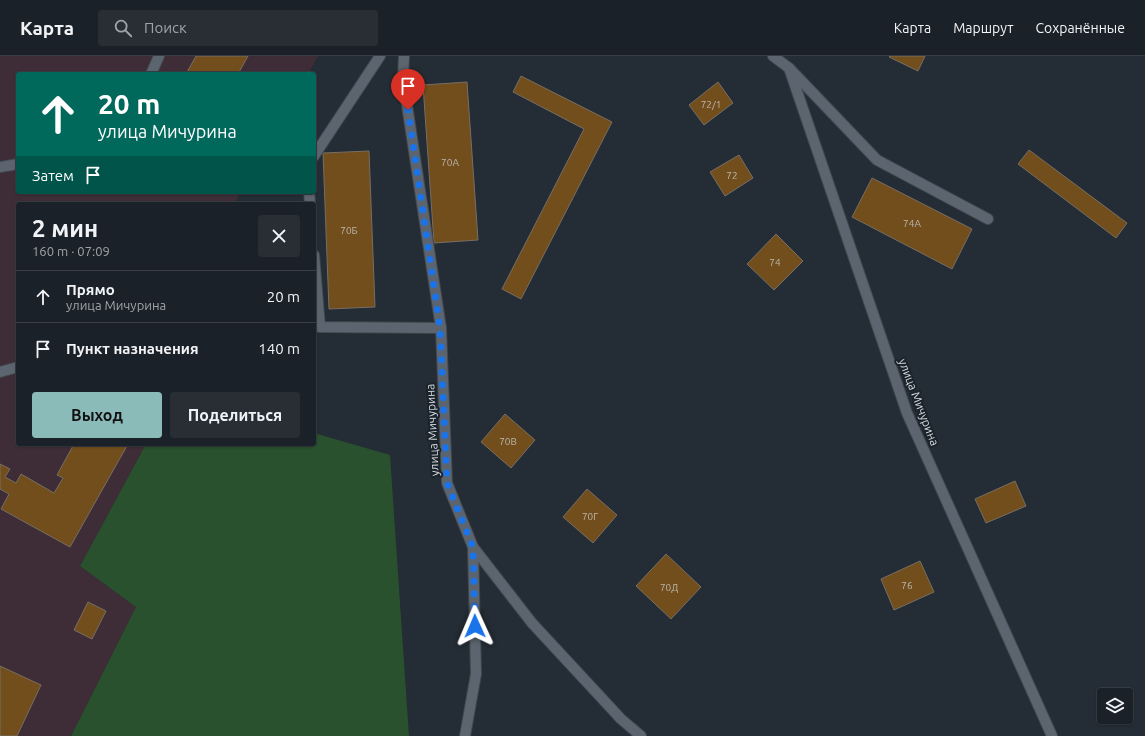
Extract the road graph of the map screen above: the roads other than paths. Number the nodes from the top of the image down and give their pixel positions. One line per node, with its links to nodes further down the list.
1 (159, 56): 6 (street)
2 (380, 56): 7 (street)
3 (404, 56): 12 (street, улица Мичурина)
4 (773, 56): 5 (street)
5 (789, 68): 10 (street); 18 (street, улица Мичурина)
6 (152, 72)
7 (316, 153)
8 (16, 164): 9 (street)
9 (0, 167)
10 (988, 219)
11 (316, 279): 12 (street)
12 (440, 328): 15 (street, улица Мичурина)
13 (16, 368): 14 (street)
14 (0, 372)
15 (473, 547): 16 (street); 17 (street, улица Мичурина)
16 (466, 736)
17 (641, 736)
18 (1052, 736)

